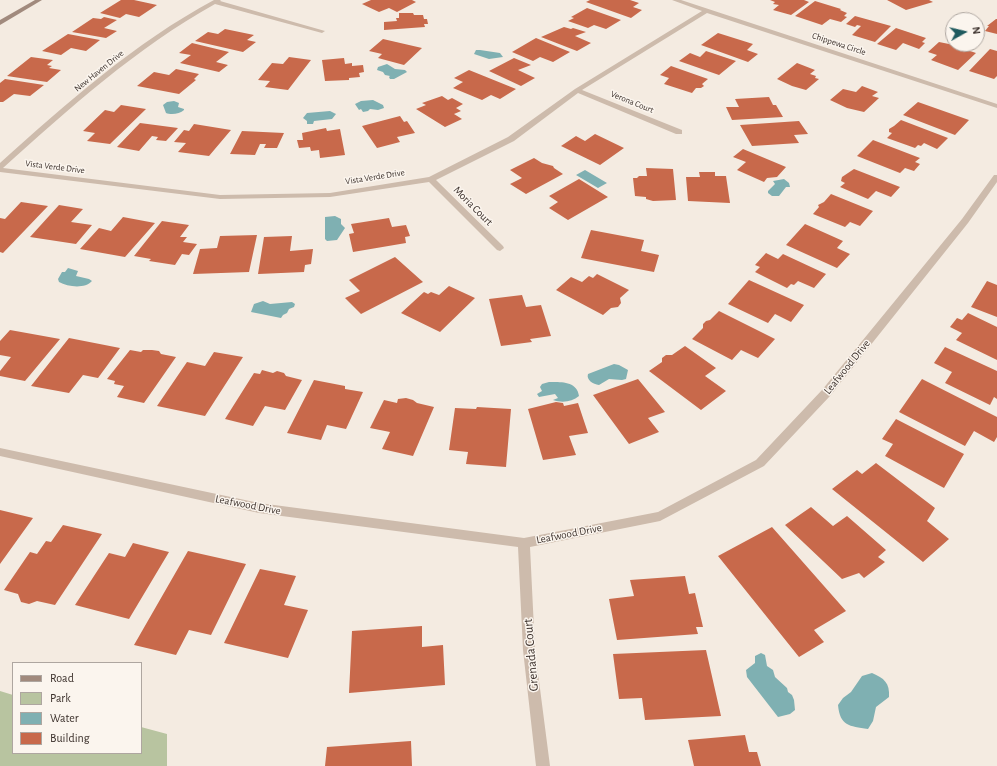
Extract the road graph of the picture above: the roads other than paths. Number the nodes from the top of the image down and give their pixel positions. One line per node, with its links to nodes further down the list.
1 (39, 0): 5 (main road)
2 (675, 0): 4 (street, Chippewa Circle)
3 (216, 1): 6 (street); 10 (street, New Haven Drive)
4 (706, 11): 7 (street, Vista Verde Drive); 8 (street, Chippewa Circle)
5 (0, 23)
6 (322, 31)
7 (578, 90): 9 (street, Verona Court); 12 (street, Vista Verde Drive)
8 (997, 106)
9 (679, 132)
10 (0, 169): 12 (street, Vista Verde Drive)
11 (997, 177): 15 (street, Leafwood Drive)
12 (431, 179): 13 (street, Moria Court)
13 (500, 248)
14 (0, 452): 15 (street, Leafwood Drive)
15 (524, 543): 16 (street, Grenada Court)
16 (543, 766)

